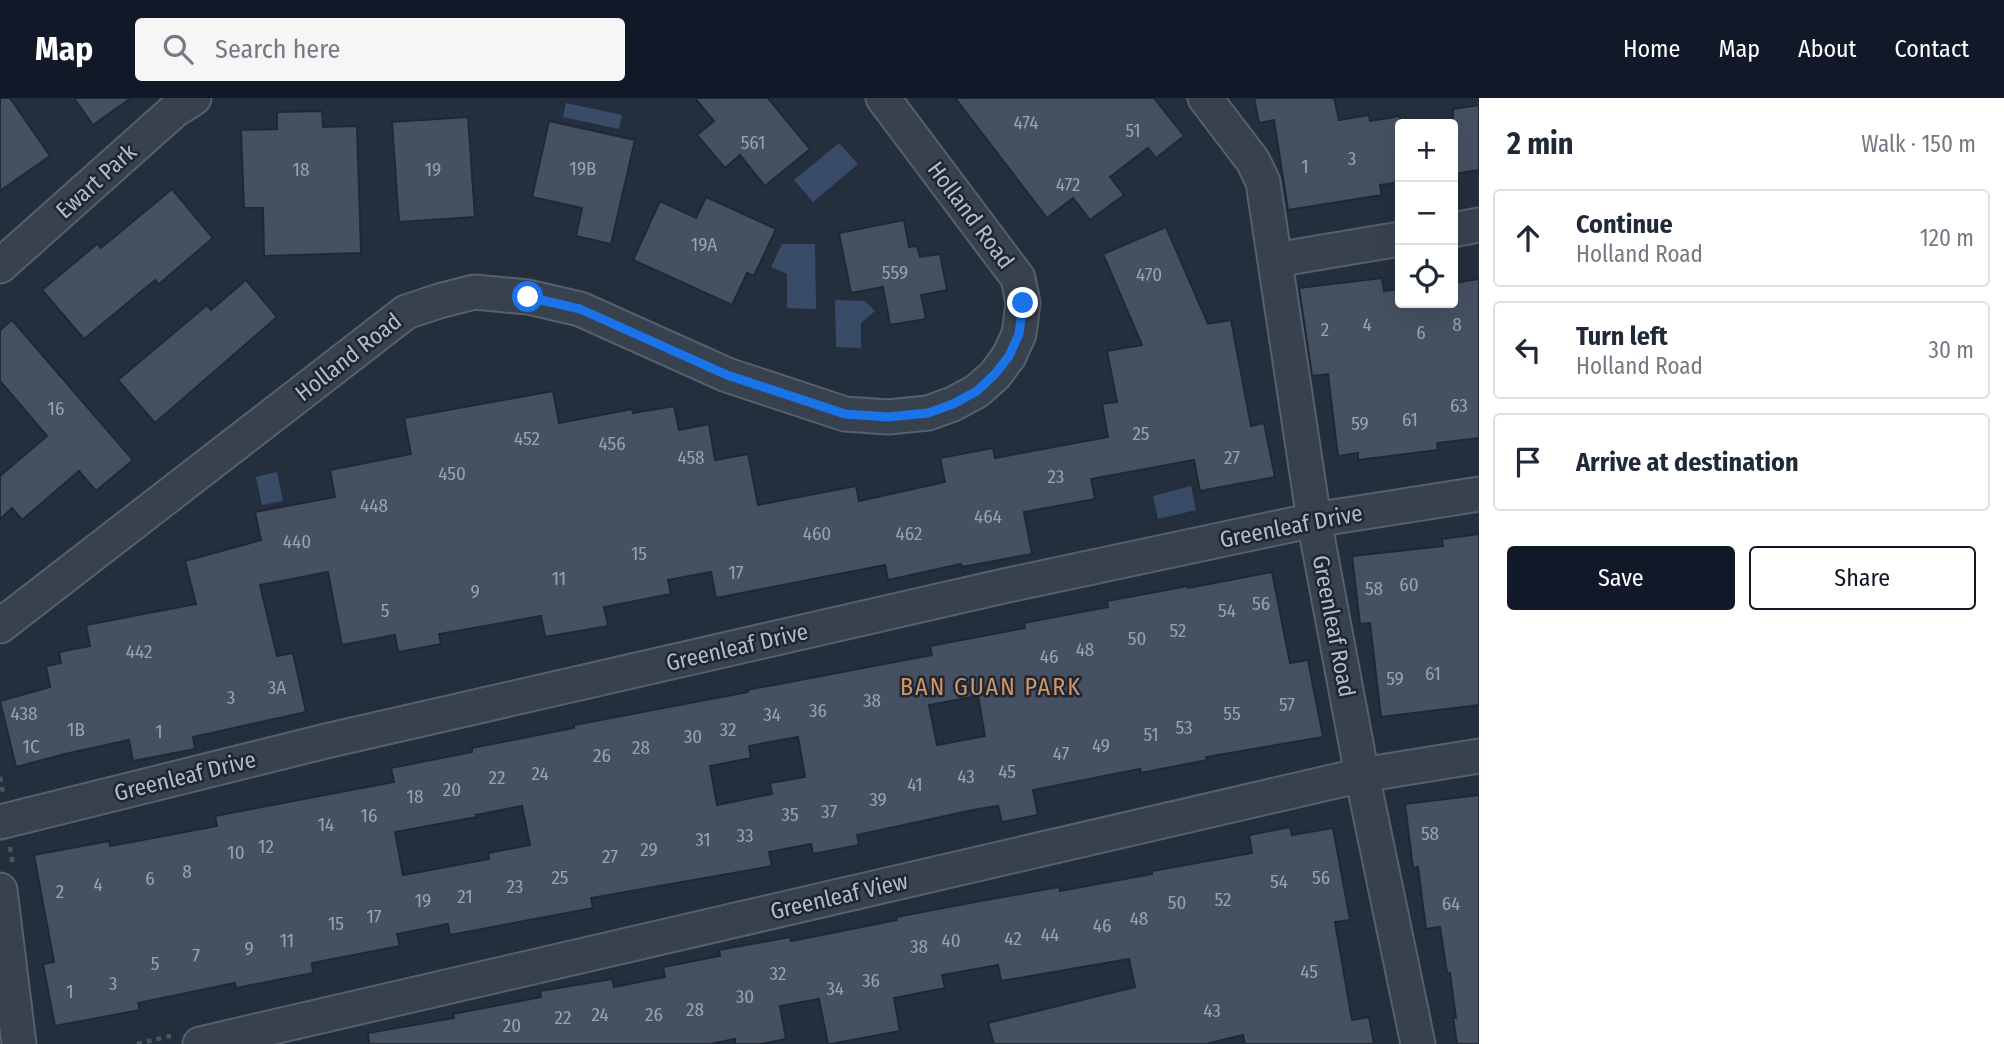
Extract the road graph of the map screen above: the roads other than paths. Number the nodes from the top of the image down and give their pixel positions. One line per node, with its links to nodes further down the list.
1 (194, 98): 8 (street, Ewart Park)
2 (883, 98): 11 (street, Holland Road)
3 (1205, 98): 7 (street, Greenleaf Road)
4 (1479, 225): 5 (street)
5 (1458, 229)
6 (1395, 240): 7 (street)
7 (1275, 260): 10 (street, Greenleaf Road)
8 (0, 266)
9 (1479, 494): 10 (street, Greenleaf Drive)
10 (1314, 520): 13 (street, Greenleaf Road); 14 (street, Greenleaf Drive)
11 (0, 626)
12 (1479, 756): 13 (street, Greenleaf View)
13 (1362, 775): 17 (street, Greenleaf View); 18 (street, Greenleaf Road)
14 (0, 822)
15 (0, 890): 16 (street)
16 (19, 1044)
17 (200, 1044)
18 (1418, 1044)

